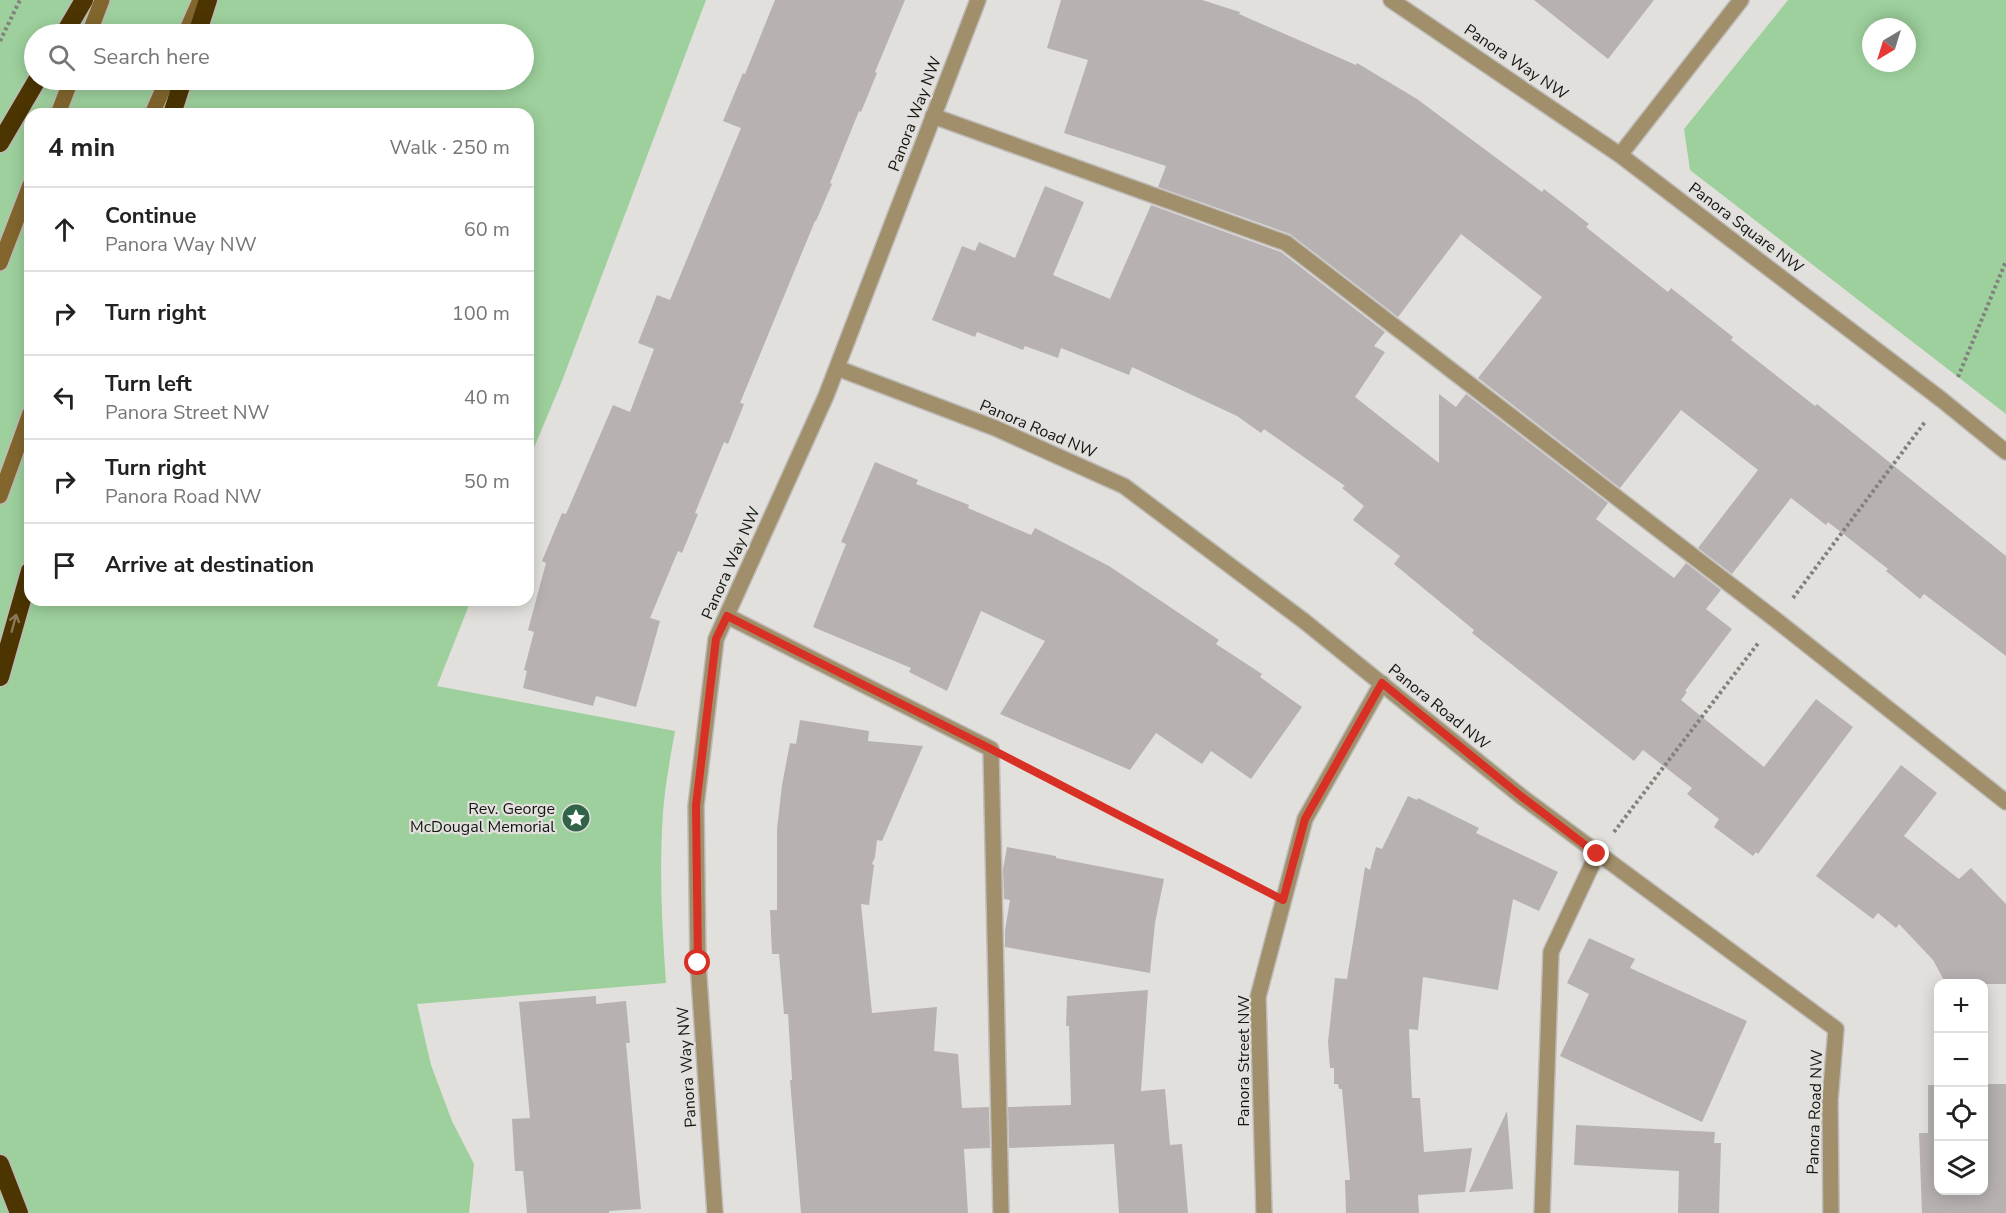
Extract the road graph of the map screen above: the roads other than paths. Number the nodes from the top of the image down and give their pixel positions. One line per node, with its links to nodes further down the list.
1 (84, 0): 8 (highway)
2 (102, 0): 9 (street)
3 (200, 0): 10 (street)
4 (208, 0): 11 (highway)
5 (978, 0): 19 (street, Panora Way NW)
6 (1741, 0): 21 (street)
7 (1399, 2): 21 (street, Panora Way NW)
8 (70, 24)
9 (92, 24)
10 (189, 24)
11 (200, 24)
12 (31, 90): 20 (highway)
13 (67, 90): 16 (street)
14 (163, 90): 17 (street)
15 (180, 90): 18 (highway)
16 (60, 108)
17 (155, 108)
18 (174, 108)
19 (933, 116): 24 (street, Panora Way NW); 32 (street)
20 (0, 143)
21 (1620, 154): 26 (street, Panora Square NW)
22 (24, 201): 23 (street)
23 (0, 263)
24 (837, 368): 29 (street, Panora Way NW); 31 (street, Panora Road NW)
25 (24, 430): 27 (street)
26 (2006, 452)
27 (0, 496)
28 (24, 592): 30 (highway, one-way to 28)
29 (727, 616): 36 (street, Panora Way NW); 37 (street)
30 (0, 676)
31 (1382, 683): 33 (street, Panora Road NW); 38 (street, Panora Street NW)
32 (2006, 802)
33 (1597, 854): 39 (street); 40 (street, Panora Road NW)
34 (0, 1164): 35 (highway)
35 (19, 1213)
36 (715, 1213)
37 (1001, 1213)
38 (1264, 1213)
39 (1542, 1213)
40 (1831, 1213)

